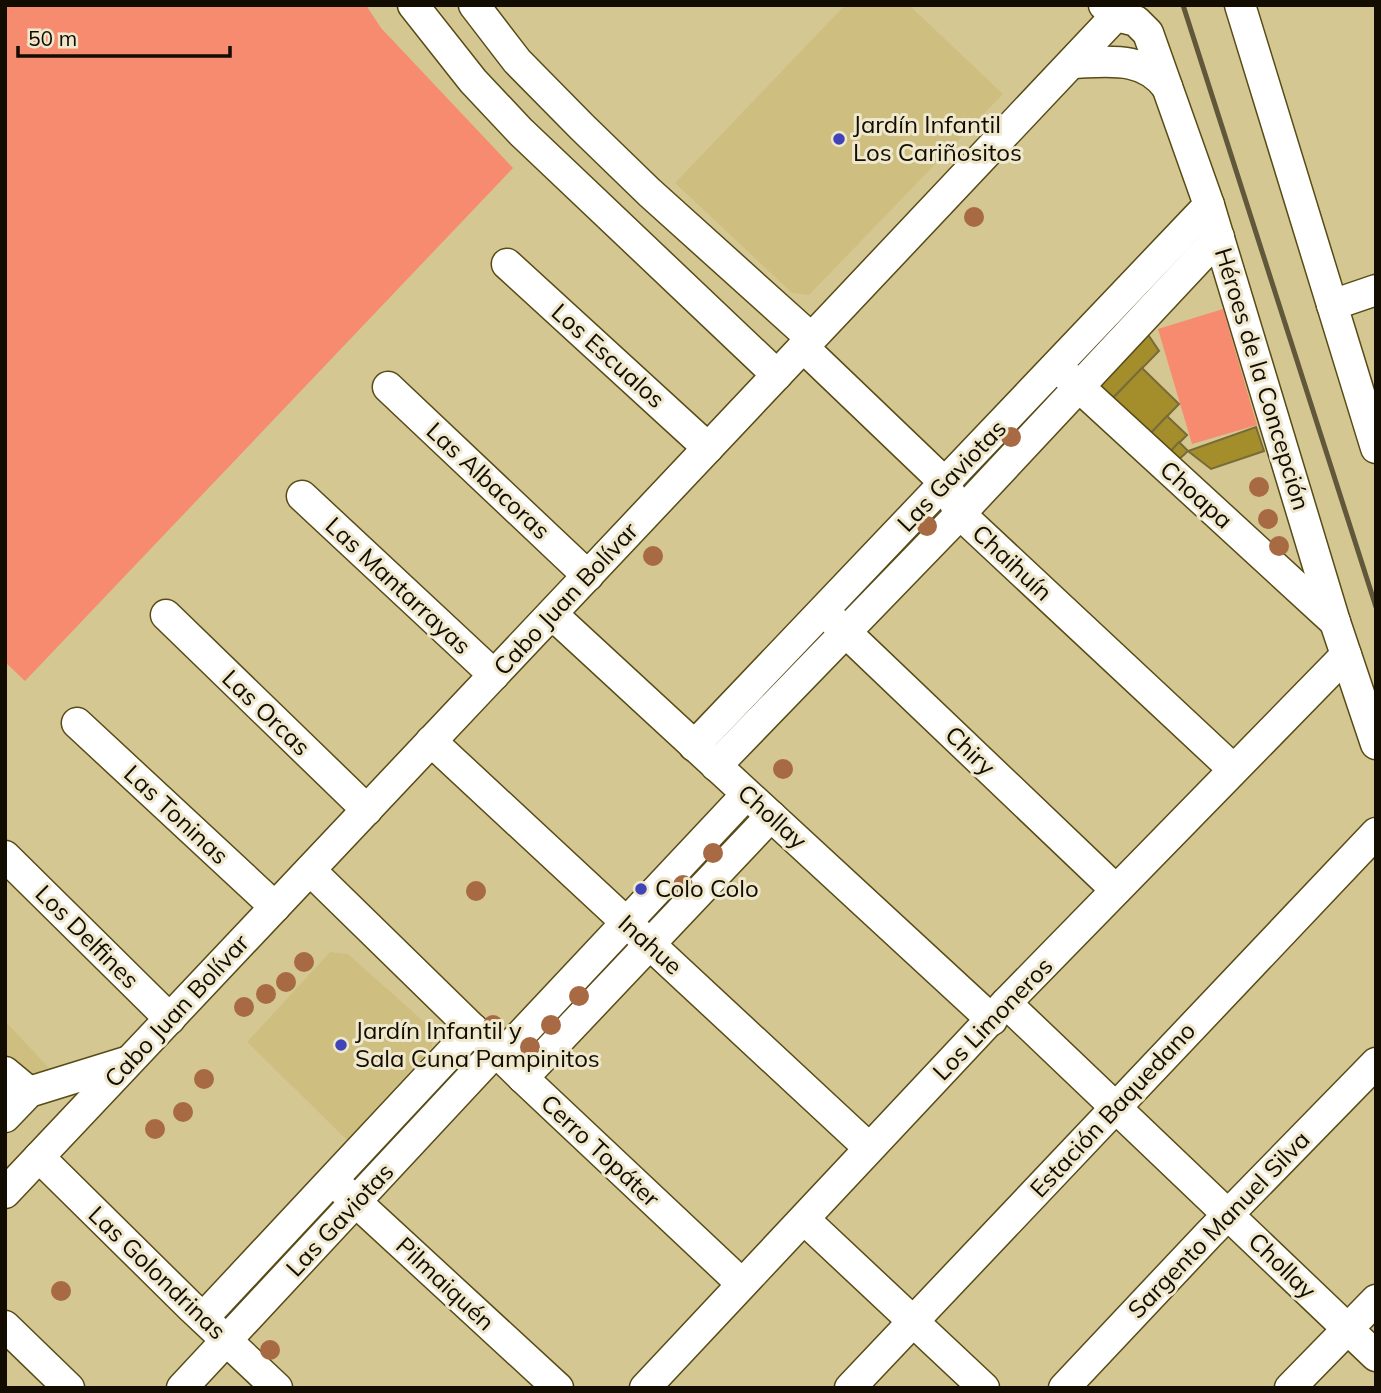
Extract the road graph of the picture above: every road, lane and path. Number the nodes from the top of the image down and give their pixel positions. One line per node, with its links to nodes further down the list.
1 (412, 5): 14 (street)
2 (474, 5): 12 (street, Chaihuín)
3 (1240, 5): 11 (street)
4 (1120, 12): 5 (street, Cabo Juan Bolívar); 6 (street, Héroes de la Concepción)
5 (1072, 63): 6 (street); 12 (street, Cabo Juan Bolívar)
6 (1169, 89): 7 (street, Héroes de la Concepción)
7 (1209, 205): 8 (street, Héroes de la Concepción); 13 (street, Las Gaviotas)
8 (1219, 237): 16 (street, Las Gaviotas); 26 (street, Héroes de la Concepción)
9 (507, 264): 17 (street, Los Escualos)
10 (1376, 290): 11 (street)
11 (1332, 305): 18 (street)
12 (807, 343): 14 (street, Cabo Juan Bolívar); 19 (street, Chaihuín)
13 (1057, 366): 16 (street, Choapa); 19 (street, Las Gaviotas)
14 (777, 375): 17 (street, Cabo Juan Bolívar)
15 (388, 387): 22 (street, Las Albacoras)
16 (1079, 388): 21 (street, Las Gaviotas); 26 (street, Choapa)
17 (708, 448): 22 (street, Cabo Juan Bolívar)
18 (1376, 448)
19 (945, 484): 21 (street, Chaihuín); 23 (street, Las Gaviotas)
20 (302, 496): 29 (street, Las Mantarrayas)
21 (960, 514): 27 (street, Las Gaviotas); 34 (street, Chaihuín)
22 (588, 576): 24 (street, Cabo Juan Bolívar)
23 (824, 611): 27 (street, Chiry); 33 (street, Las Gaviotas)
24 (552, 614): 29 (street, Cabo Juan Bolívar); 33 (street, Chollay)
25 (166, 615): 36 (street, Las Orcas)
26 (1335, 622): 28 (street, Héroes de la Concepción)
27 (845, 632): 33 (street, Las Gaviotas); 41 (street, Chiry)
28 (1346, 655): 32 (street, Héroes de la Concepción); 34 (street, Los Limoneros)
29 (494, 675): 31 (street, Cabo Juan Bolívar)
30 (77, 723): 42 (street, Las Toninas)
31 (431, 741): 36 (street, Cabo Juan Bolívar); 43 (street, Inahue)
32 (1376, 744)
33 (705, 756): 35 (street, Chollay)
34 (1233, 769): 41 (street, Los Limoneros)
35 (746, 795): 37 (street, Chollay); 43 (street, Las Gaviotas)
36 (367, 810): 40 (street, Cabo Juan Bolívar)
37 (771, 816): 44 (street); 45 (street, Chollay)
38 (1376, 833): 54 (street, Estación Baquedano)
39 (5, 856): 46 (street, Los Delfines)
40 (310, 870): 42 (street, Cabo Juan Bolívar); 47 (street, Cerro Topáter)
41 (1116, 890): 45 (street, Los Limoneros)
42 (275, 907): 46 (street, Cabo Juan Bolívar)
43 (625, 923): 44 (street, Inahue); 48 (street, Las Gaviotas)
44 (650, 944): 52 (street); 56 (street, Inahue)
45 (999, 1012): 54 (street, Chollay); 56 (street, Los Limoneros)
46 (170, 1019): 49 (street, Cabo Juan Bolívar)
47 (472, 1029): 48 (street, Cerro Topáter); 58 (street, Las Gaviotas)
48 (498, 1053): 52 (street, Cerro Topáter); 60 (street, Las Gaviotas)
49 (130, 1060): 53 (street); 57 (street, Cabo Juan Bolívar)
50 (1376, 1063): 61 (street, Sargento Manuel Silva)
51 (5, 1072): 53 (street)
52 (523, 1078): 63 (street, Cerro Topáter)
53 (29, 1092): 55 (street)
54 (1115, 1108): 61 (street, Chollay); 66 (street, Estación Baquedano)
55 (5, 1116)
56 (869, 1147): 62 (street, Los Limoneros)
57 (39, 1157): 59 (street, Cabo Juan Bolívar); 65 (street, Las Golondrinas)
58 (332, 1180): 60 (street, Pilmaiquén); 65 (street, Las Gaviotas)
59 (5, 1193)
60 (356, 1202): 69 (street, Las Gaviotas); 74 (street, Pilmaiquén)
61 (1228, 1214): 68 (street, Chollay); 78 (street, Sargento Manuel Silva)
62 (805, 1220): 63 (street, Los Limoneros); 66 (street)
63 (742, 1284): 75 (street, Los Limoneros)
64 (1376, 1300): 68 (street)
65 (203, 1318): 69 (street, Las Golondrinas)
66 (913, 1321): 76 (street, Estación Baquedano); 77 (street)
67 (5, 1326): 71 (street)
68 (1348, 1328): 70 (street, Chollay); 79 (street)
69 (228, 1342): 72 (street, Las Gaviotas); 73 (street, Las Golondrinas)
70 (1376, 1356)
71 (69, 1388)
72 (182, 1388)
73 (277, 1388)
74 (558, 1388)
75 (645, 1388)
76 (850, 1388)
77 (984, 1388)
78 (1064, 1388)
79 (1290, 1388)

